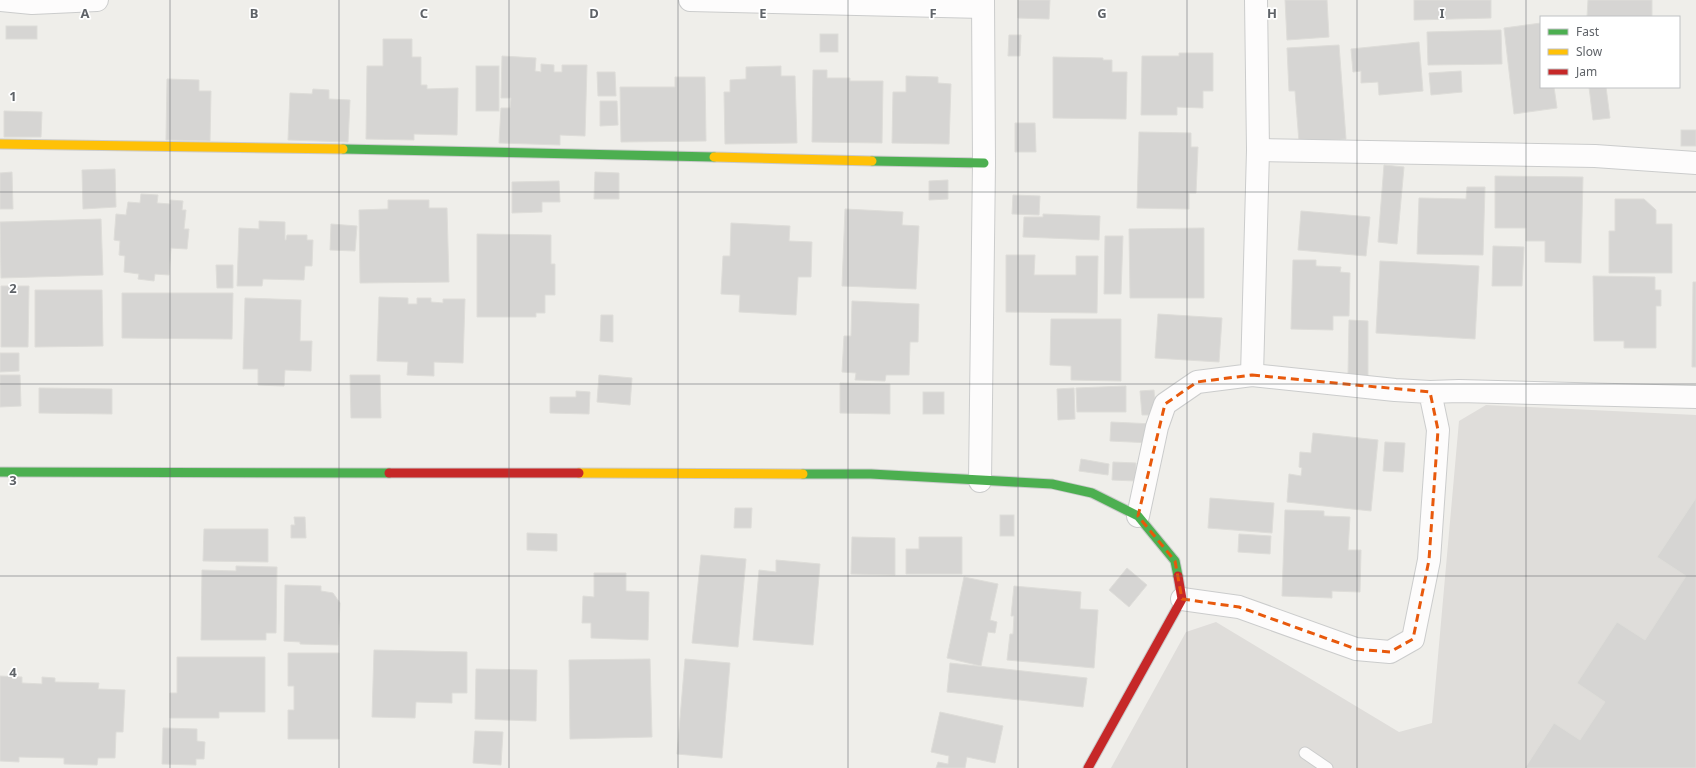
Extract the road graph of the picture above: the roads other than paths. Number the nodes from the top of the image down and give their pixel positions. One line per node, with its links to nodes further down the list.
1 (0, 0): 2 (street)
2 (97, 0)
3 (690, 0): 5 (street)
4 (1256, 0): 7 (street)
5 (983, 4): 8 (street)
6 (0, 144): 8 (street)
7 (1258, 150): 9 (street); 10 (street)
8 (984, 163): 14 (street)
9 (1696, 163)
10 (1252, 375): 11 (street); 15 (street)
11 (1430, 392): 12 (street); 16 (street)
12 (1696, 397)
13 (0, 472): 14 (street)
14 (980, 481): 15 (street)
15 (1138, 516): 16 (street)
16 (1182, 599): 18 (street)
17 (1305, 753): 19 (lane)
18 (1088, 768)
19 (1327, 768)

